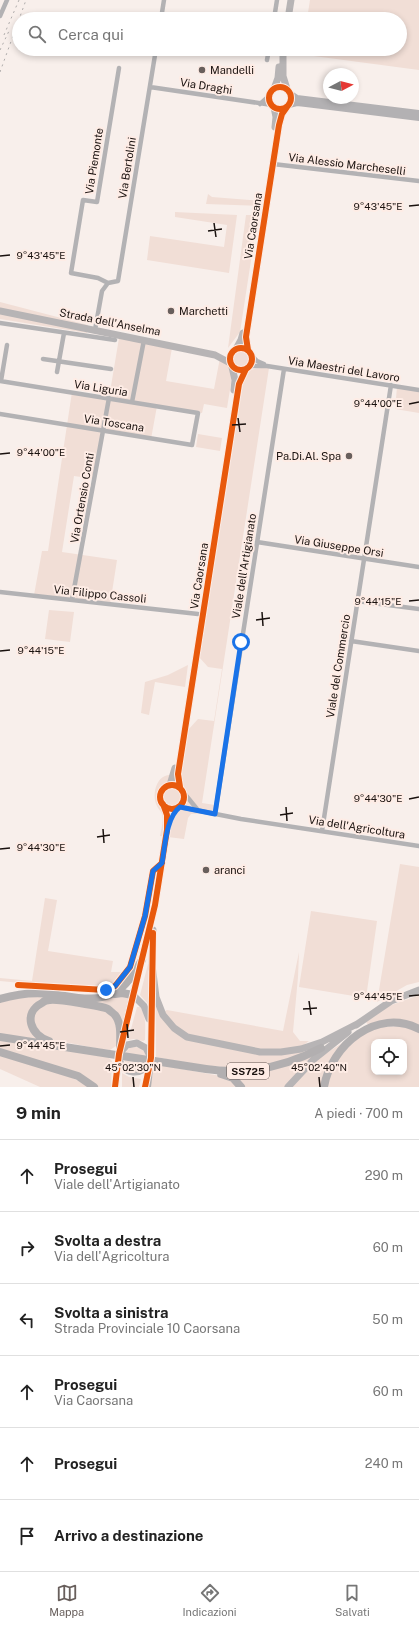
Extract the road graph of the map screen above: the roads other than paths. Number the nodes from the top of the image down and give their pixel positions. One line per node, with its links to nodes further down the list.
1 (7, 0): 10 (street)
2 (164, 0): 6 (street)
3 (277, 0): 7 (street)
4 (286, 0): 8 (main road)
5 (291, 0): 9 (main road)
6 (162, 12)
7 (275, 12)
8 (285, 12)
9 (289, 12)
10 (0, 15)
11 (155, 56): 17 (street, Via Bertolini)
12 (268, 56): 15 (street)
13 (279, 56): 18 (main road)
14 (283, 56): 19 (main road)
15 (267, 60)
16 (119, 68): 28 (street, Via Piemonte)
17 (150, 87): 21 (street, Via Draghi); 28 (street, Via Bertolini)
18 (274, 89): 19 (main road); 20 (main road)
19 (289, 92): 23 (main road); 24 (main road)
20 (269, 96): 21 (street); 22 (main road)
21 (260, 104): 22 (street, Via Draghi)
22 (273, 106): 23 (main road); 36 (main road, Via Caorsana)
23 (288, 106): 25 (main road); 26 (main road, Via Caorsana)
24 (419, 113)
25 (419, 118)
26 (273, 164): 27 (street, Via Alessio Marcheselli); 37 (main road, Via Caorsana)
27 (419, 181)
28 (108, 283): 31 (street)
29 (0, 311): 31 (main road, Strada dell'Anselma)
30 (0, 323): 32 (street)
31 (95, 330): 34 (main road, Strada dell'Anselma)
32 (64, 333): 33 (street); 40 (street)
33 (116, 340)
34 (144, 340): 38 (main road, Strada dell'Anselma); 51 (street)
35 (7, 345): 47 (street)
36 (233, 351): 37 (main road); 38 (main road, Strada dell'Anselma); 41 (main road)
37 (250, 353): 42 (street, Via Maestri del Lavoro); 43 (main road)
38 (215, 355): 41 (main road, Strada dell'Anselma)
39 (44, 359): 40 (street)
40 (59, 361): 44 (street); 46 (street)
41 (231, 365): 43 (main road); 62 (main road, Via Caorsana)
42 (267, 366): 43 (street, Via Maestri del Lavoro); 45 (street, Via Maestri del Lavoro)
43 (248, 368): 66 (main road, Via Caorsana)
44 (111, 369)
45 (284, 369): 48 (street, Via Maestri del Lavoro); 55 (street, Viale dell'Artigianato)
46 (57, 372)
47 (1, 381): 50 (street, Via Liguria)
48 (391, 385): 49 (street, Via Maestri del Lavoro); 56 (street, Viale del Commercio)
49 (419, 390)
50 (109, 398): 51 (street, Via Liguria); 54 (street, Via Ortensio Conti)
51 (132, 402): 52 (street, Via Liguria)
52 (198, 413): 54 (street, Via Toscana)
53 (0, 414): 54 (street, Via Toscana)
54 (103, 431): 59 (street, Via Ortensio Conti)
55 (257, 542): 56 (street, Via Giuseppe Orsi); 70 (street, Viale dell'Artigianato)
56 (364, 559): 57 (street, Via Giuseppe Orsi); 60 (street, Viale del Commercio)
57 (419, 568)
58 (0, 592): 59 (street, Via Filippo Cassoli)
59 (72, 600): 62 (street, Via Filippo Cassoli)
60 (358, 600): 61 (street); 63 (street, Viale del Commercio)
61 (419, 609)
62 (198, 614): 65 (main road, Via Caorsana)
63 (351, 641): 64 (street); 72 (street, Viale del Commercio)
64 (419, 651)
65 (170, 785): 66 (main road); 67 (main road)
66 (182, 790): 68 (main road); 69 (street)
67 (163, 804): 68 (main road); 71 (main road)
68 (179, 807): 69 (street, Via dell'Agricoltura); 71 (main road)
69 (198, 810): 70 (street, Via dell'Agricoltura)
70 (215, 814): 72 (street, Via dell'Agricoltura)
71 (167, 830): 74 (main road)
72 (322, 831): 73 (street, Via dell'Agricoltura)
73 (419, 846)
74 (162, 863): 75 (main road); 78 (street)
75 (155, 905): 76 (main road); 77 (main road)
76 (142, 960): 80 (highway); 81 (main road)
77 (152, 965): 83 (main road); 86 (main road)
78 (18, 985)
79 (419, 990): 83 (main road)
80 (107, 996): 81 (highway); 82 (highway)
81 (133, 996): 86 (main road); 90 (main road)
82 (0, 999)
83 (359, 1023): 88 (main road, SS725); 98 (main road)
84 (419, 1029): 99 (highway)
85 (0, 1037): 87 (highway, SS725)
86 (151, 1044): 91 (main road)
87 (65, 1047): 90 (highway); 92 (highway, SS725)
88 (321, 1048): 92 (highway, SS725)
89 (0, 1052): 94 (highway)
90 (119, 1053): 91 (main road); 91 (main road); 95 (main road)
91 (151, 1060): 93 (main road)
92 (171, 1063): 97 (highway)
93 (149, 1070): 96 (highway)
94 (94, 1087)
95 (116, 1087)
96 (146, 1087)
97 (242, 1087)
98 (288, 1087)
99 (324, 1087)

